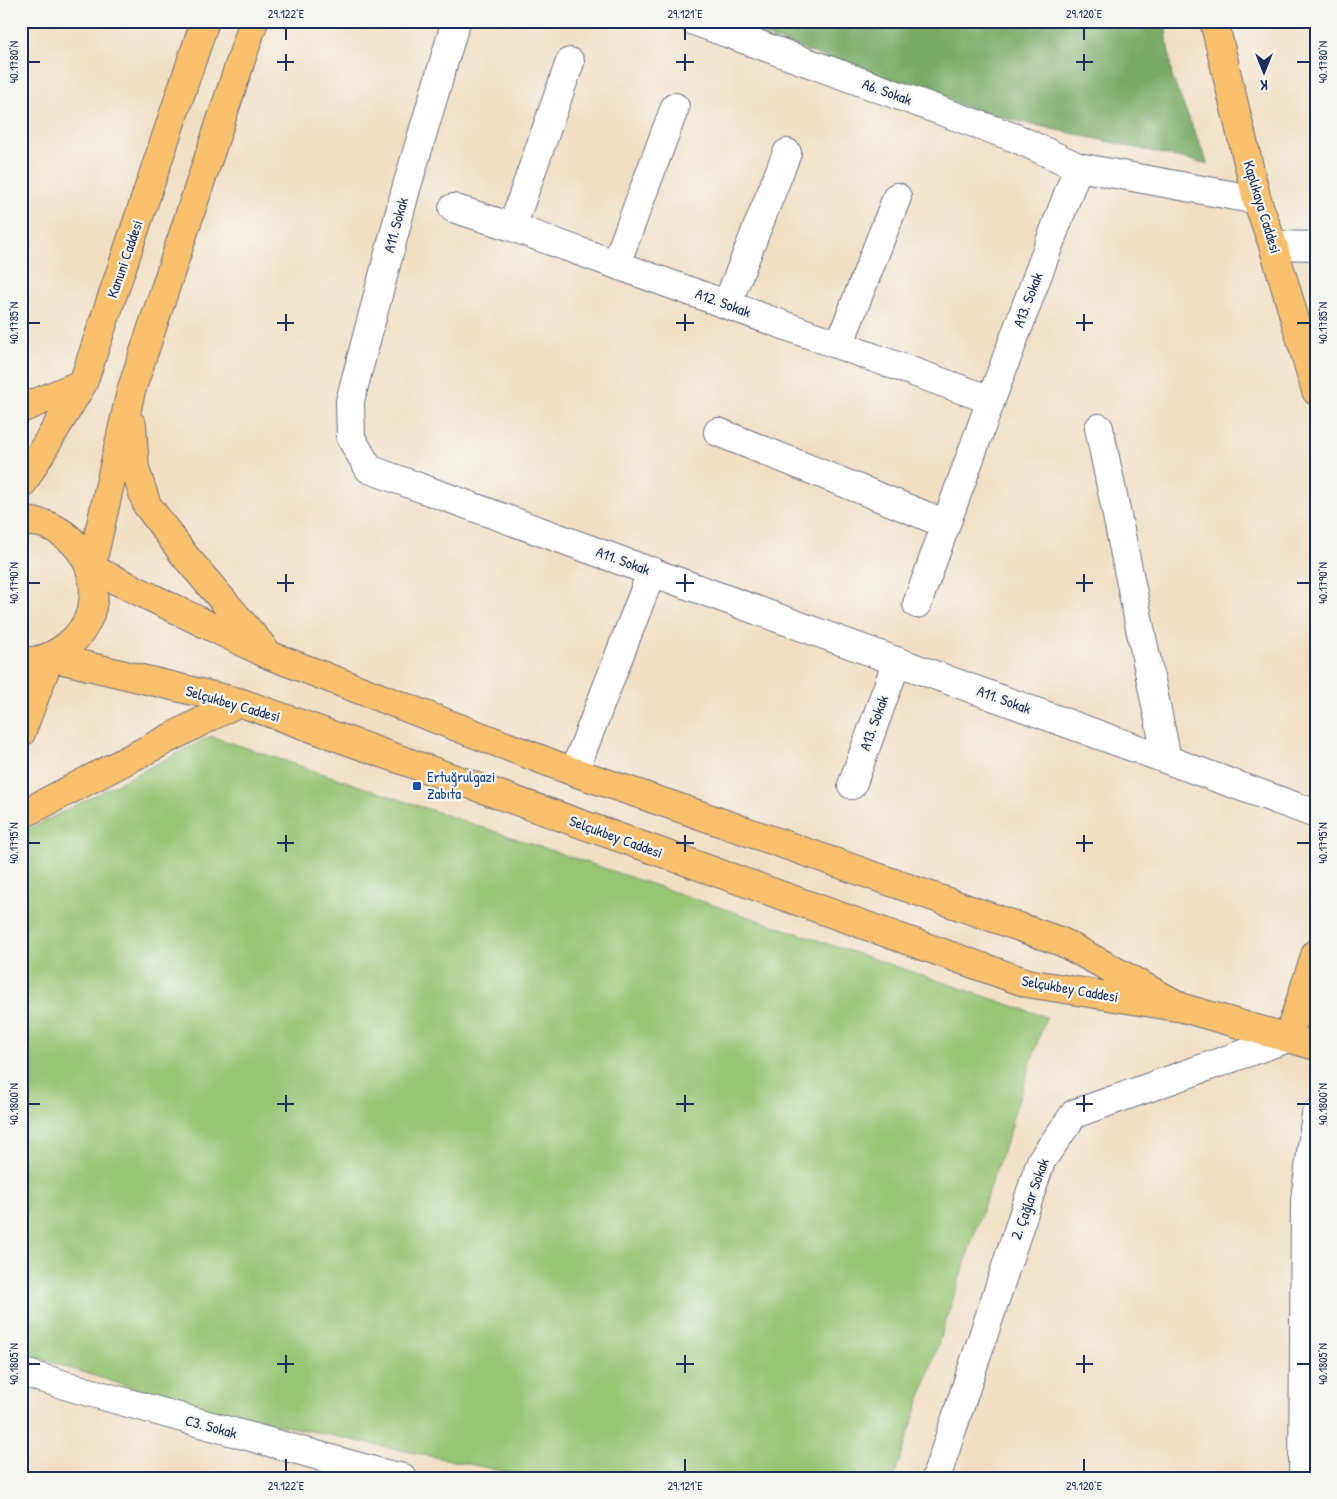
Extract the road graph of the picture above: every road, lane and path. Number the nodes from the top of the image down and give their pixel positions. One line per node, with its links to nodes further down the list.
1 (205, 21): 19 (main road, Kanuni Caddesi)
2 (254, 21): 20 (main road)
3 (456, 21): 30 (street, A11. Sokak)
4 (694, 21): 9 (street, A6. Sokak)
5 (1214, 21): 11 (main road, Kaplıkaya Caddesi)
6 (570, 62): 13 (street)
7 (676, 106): 16 (street)
8 (787, 153): 17 (street)
9 (1078, 168): 11 (street); 22 (street, A13. Sokak)
10 (897, 197): 18 (street)
11 (1257, 200): 14 (main road, Kaplıkaya Caddesi)
12 (453, 208): 13 (street, A12. Sokak)
13 (512, 227): 16 (street, A12. Sokak)
14 (1273, 244): 15 (street); 21 (main road, Kaplıkaya Caddesi)
15 (1316, 246)
16 (616, 264): 17 (street, A12. Sokak)
17 (727, 304): 18 (street, A12. Sokak)
18 (839, 345): 22 (street, A12. Sokak)
19 (83, 383): 23 (main road); 26 (main road, Kanuni Caddesi)
20 (131, 391): 29 (main road); 32 (main road)
21 (1316, 391)
22 (991, 400): 28 (street, A13. Sokak)
23 (21, 410)
24 (1099, 428): 38 (street)
25 (718, 432): 28 (street)
26 (21, 486)
27 (21, 521): 29 (main road)
28 (946, 524): 31 (street, A13. Sokak)
29 (91, 568): 32 (main road, Selçukbey Caddesi); 33 (main road)
30 (652, 572): 35 (street, A11. Sokak); 39 (street)
31 (917, 604)
32 (269, 655): 39 (main road, Selçukbey Caddesi)
33 (50, 657): 34 (main road); 36 (main road, Selçukbey Caddesi); 37 (main road)
34 (21, 661)
35 (897, 661): 38 (street, A11. Sokak); 40 (street, A13. Sokak)
36 (239, 702): 42 (main road); 44 (main road, Selçukbey Caddesi)
37 (21, 733)
38 (1167, 760): 41 (street, A11. Sokak)
39 (574, 772): 44 (main road, Selçukbey Caddesi)
40 (852, 786)
41 (1316, 814)
42 (21, 815)
43 (1316, 953): 45 (main road)
44 (1183, 1008): 45 (main road, Selçukbey Caddesi)
45 (1288, 1038): 46 (main road, Selçukbey Caddesi); 50 (street, 2. Çağlar Sokak)
46 (1316, 1046)
47 (1316, 1114): 51 (street)
48 (21, 1372): 49 (street, C3. Sokak)
49 (388, 1476)
50 (936, 1478)
51 (1303, 1478)

